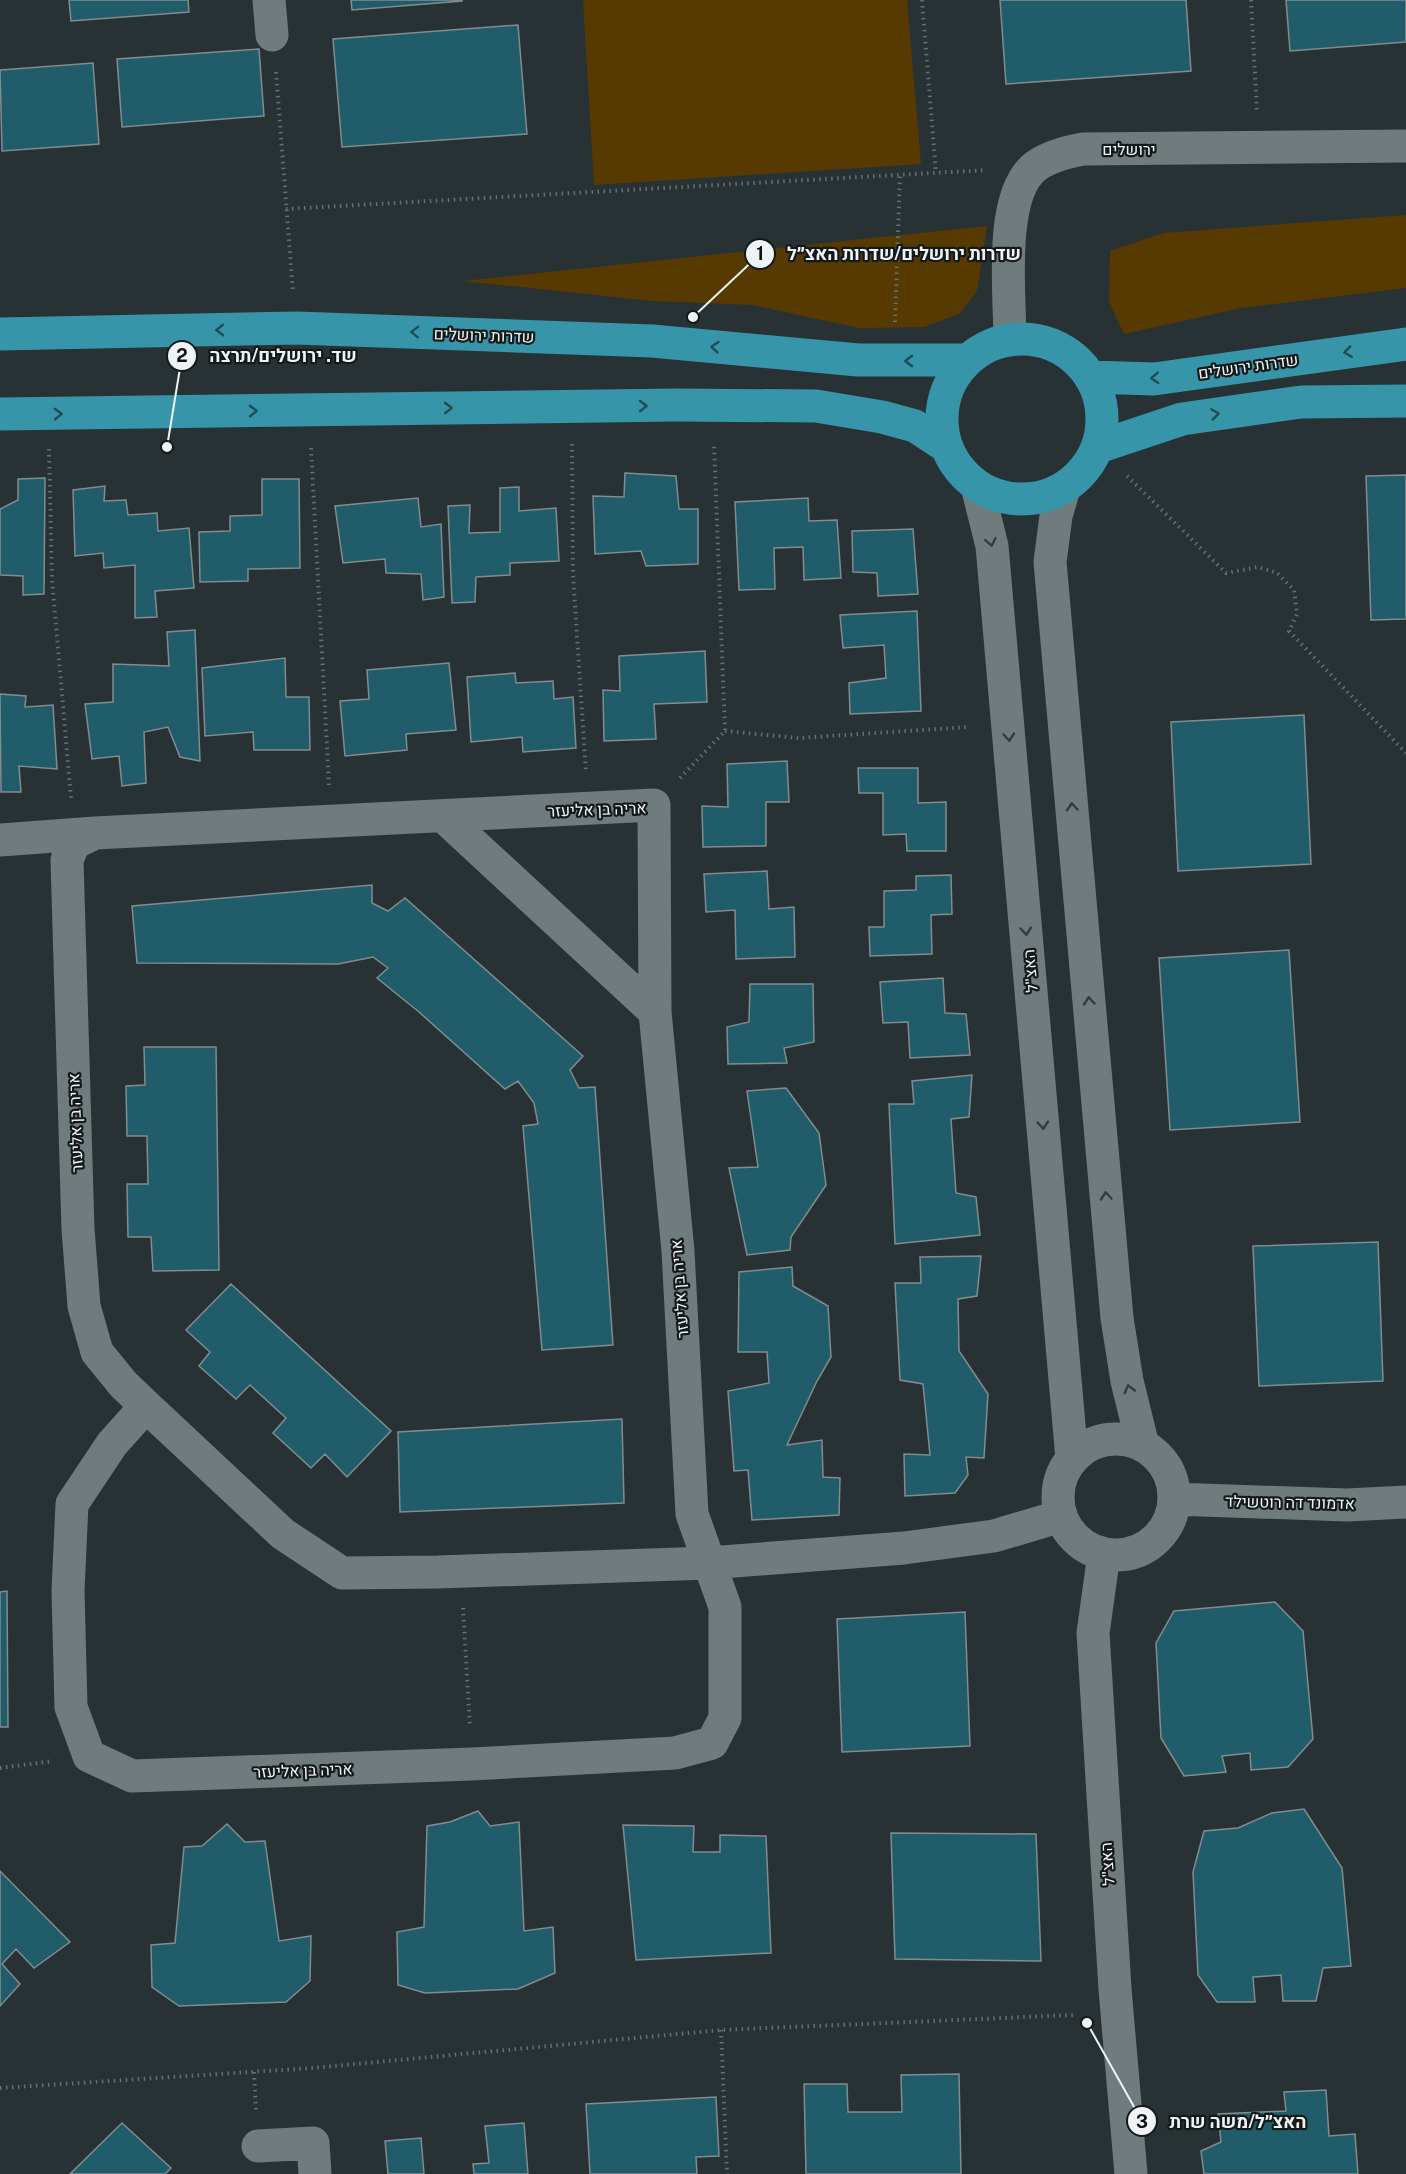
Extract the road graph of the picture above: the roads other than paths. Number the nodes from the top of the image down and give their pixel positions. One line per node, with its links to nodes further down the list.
1 (269, 0): 2 (street)
2 (272, 35)
3 (1406, 146): 5 (street, ירושלים)
4 (0, 334): 7 (main road, שדרות ירושלים, one-way to 4)
5 (1010, 339): 7 (main road); 8 (main road)
6 (1406, 344): 8 (main road, שדרות ירושלים, one-way to 8)
7 (968, 360): 11 (main road)
8 (1090, 377): 12 (main road)
9 (1406, 401): 12 (main road, one-way to 9)
10 (0, 414): 11 (main road, one-way to 11)
11 (947, 447): 13 (main road)
12 (1098, 447): 14 (main road)
13 (977, 486): 14 (main road); 21 (street, האצ"ל, one-way to 21)
14 (1064, 488): 20 (street, one-way to 14)
15 (443, 816): 16 (street, אריה בן אליעזר); 18 (street); 18 (street, אריה בן אליעזר)
16 (85, 834): 17 (street, אריה בן אליעזר); 19 (street, אריה בן אליעזר)
17 (0, 840)
18 (655, 1012): 26 (street, אריה בן אליעזר)
19 (146, 1406): 26 (street, אריה בן אליעזר); 26 (street, אריה בן אליעזר)
20 (1143, 1446): 21 (street); 22 (street)
21 (1072, 1459): 24 (street)
22 (1174, 1499): 23 (street, אדמונד דה רוטשילד); 25 (street)
23 (1406, 1502)
24 (1061, 1516): 25 (street); 26 (street, אריה בן אליעזר)
25 (1104, 1554): 29 (street, האצ"ל)
26 (709, 1563)
27 (258, 2146): 28 (street)
28 (315, 2174)
29 (1131, 2174)

